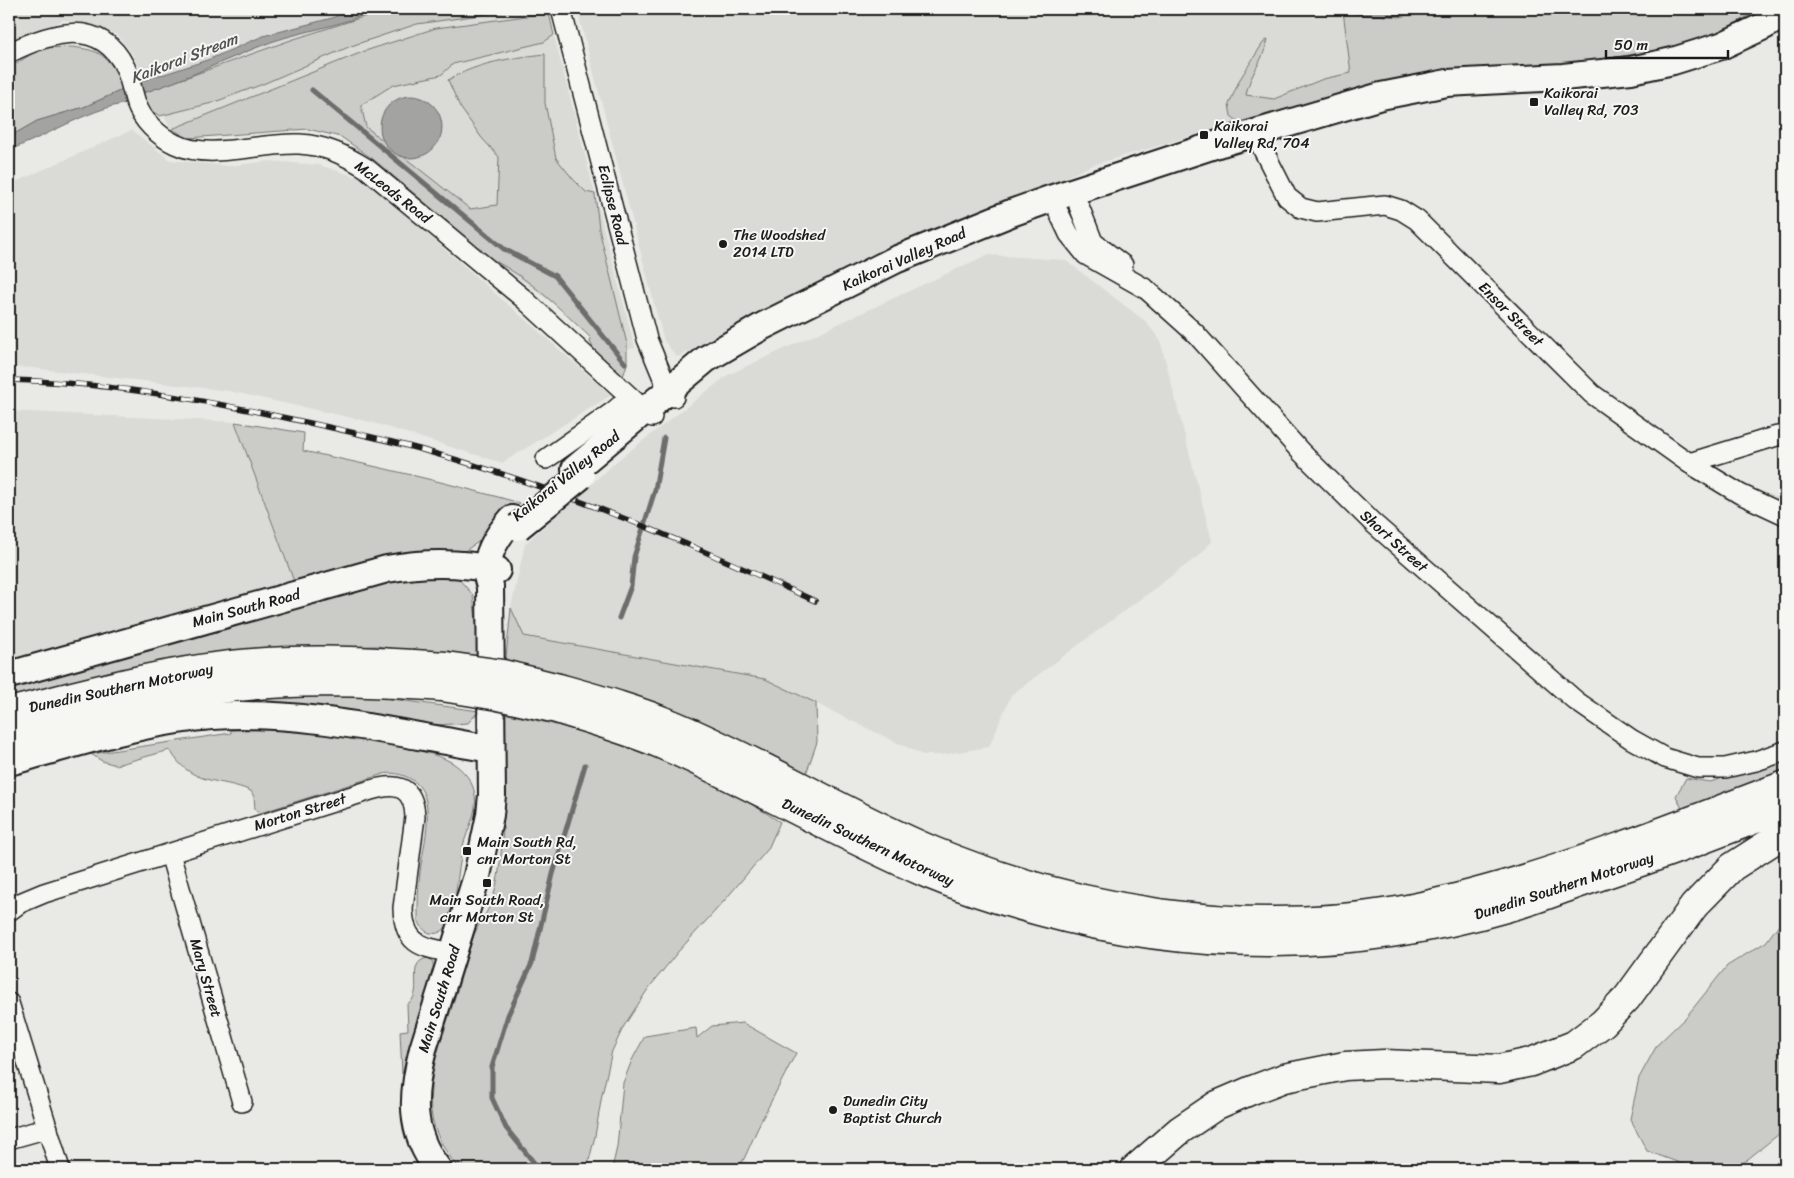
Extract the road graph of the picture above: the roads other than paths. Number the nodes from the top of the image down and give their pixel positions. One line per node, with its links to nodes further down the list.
1 (561, 9): 7 (street, Eclipse Road)
2 (1785, 14): 5 (main road, Kaikorai Valley Road)
3 (1785, 28): 5 (main road, Kaikorai Valley Road)
4 (9, 53): 8 (street, McLeods Road)
5 (1259, 140): 6 (main road, Kaikorai Valley Road); 7 (main road, Kaikorai Valley Road); 11 (street, Ensor Street)
6 (1069, 210): 7 (main road, Kaikorai Valley Road); 20 (street, Short Street)
7 (671, 393): 8 (main road, Kaikorai Valley Road)
8 (643, 408): 10 (street); 13 (main road, Kaikorai Valley Road)
9 (1777, 436): 11 (street)
10 (546, 459)
11 (1689, 462): 12 (street, Ensor Street)
12 (1785, 514)
13 (491, 575): 14 (main road, Main South Road); 19 (main road, Main South Road)
14 (9, 675)
15 (444, 676): 16 (highway, Dunedin Southern Motorway, bridge); 17 (highway, Dunedin Southern Motorway); 18 (highway, Dunedin Southern Motorway)
16 (556, 698): 22 (highway, Dunedin Southern Motorway); 23 (highway, Dunedin Southern Motorway)
17 (9, 712)
18 (9, 736)
19 (491, 749): 21 (main road); 27 (main road, Main South Road)
20 (1785, 751)
21 (9, 762)
22 (1785, 785)
23 (1785, 808)
24 (1785, 832): 34 (highway)
25 (170, 854): 26 (street, Morton Street); 27 (street, Morton Street); 29 (street, Mary Street)
26 (9, 911)
27 (453, 953): 33 (main road, Main South Road)
28 (9, 1003): 30 (street)
29 (242, 1102)
30 (48, 1128): 31 (street); 32 (street)
31 (9, 1139)
32 (60, 1169)
33 (438, 1169)
34 (1136, 1169)

